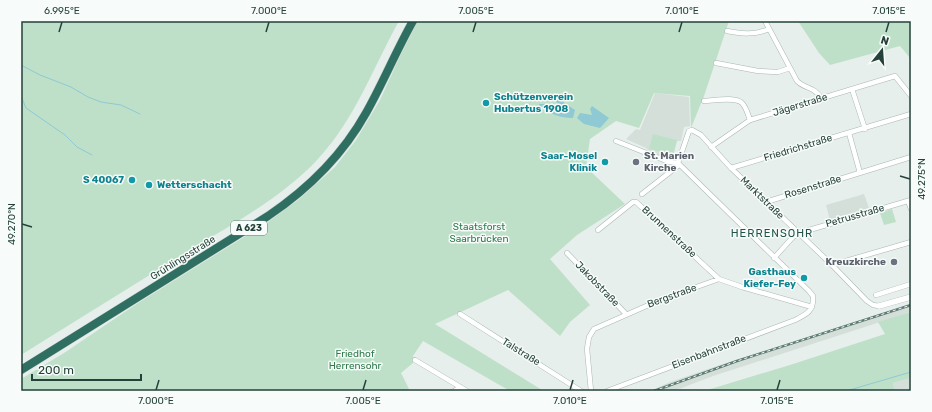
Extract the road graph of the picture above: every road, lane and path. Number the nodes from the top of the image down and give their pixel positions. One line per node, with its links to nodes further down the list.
1 (407, 21): 41 (highway, A 623)
2 (413, 21): 42 (highway, Grühlingsstraße / A 623)
3 (765, 21): 4 (street)
4 (769, 29): 5 (street); 7 (street)
5 (727, 31)
6 (716, 63): 7 (street)
7 (790, 68): 10 (street)
8 (852, 89): 9 (street, Jägerstraße); 10 (street, Jägerstraße); 14 (street)
9 (911, 96)
10 (821, 98): 13 (street, Jägerstraße)
11 (704, 100): 13 (street)
12 (911, 114): 14 (street, Friedrichstraße)
13 (750, 120): 17 (street, Jägerstraße)
14 (865, 129): 15 (street, Friedrichstraße)
15 (849, 133): 20 (street, Friedrichstraße); 21 (street)
16 (616, 140): 19 (street)
17 (711, 147): 19 (street, Marktstraße); 20 (street, Marktstraße)
18 (911, 158): 21 (street, Rosenstraße)
19 (678, 164): 22 (street); 30 (street)
20 (731, 168): 24 (street, Marktstraße)
21 (860, 173): 24 (street, Rosenstraße)
22 (642, 194)
23 (910, 200): 25 (street); 27 (street, Petrusstraße)
24 (766, 202): 27 (street, Marktstraße)
25 (911, 209)
26 (598, 230): 32 (street, Brunnenstraße)
27 (799, 233): 30 (street); 31 (street, Marktstraße)
28 (911, 242): 31 (street)
29 (567, 253): 39 (street, Jakobstraße)
30 (774, 258): 37 (street)
31 (832, 265): 36 (street, Marktstraße)
32 (719, 279): 37 (street); 39 (street, Bergstraße)
33 (911, 284): 34 (street)
34 (876, 295)
35 (911, 297): 36 (street)
36 (880, 306)
37 (811, 310): 48 (street, Eisenbahnstraße)
38 (460, 314): 46 (street, Talstraße)
39 (626, 314): 47 (street, Bergstraße)
40 (415, 360): 43 (street)
41 (21, 364)
42 (21, 370)
43 (460, 387): 44 (street); 45 (street)
44 (454, 391)
45 (467, 391)
46 (582, 391)
47 (591, 391)
48 (607, 391)

